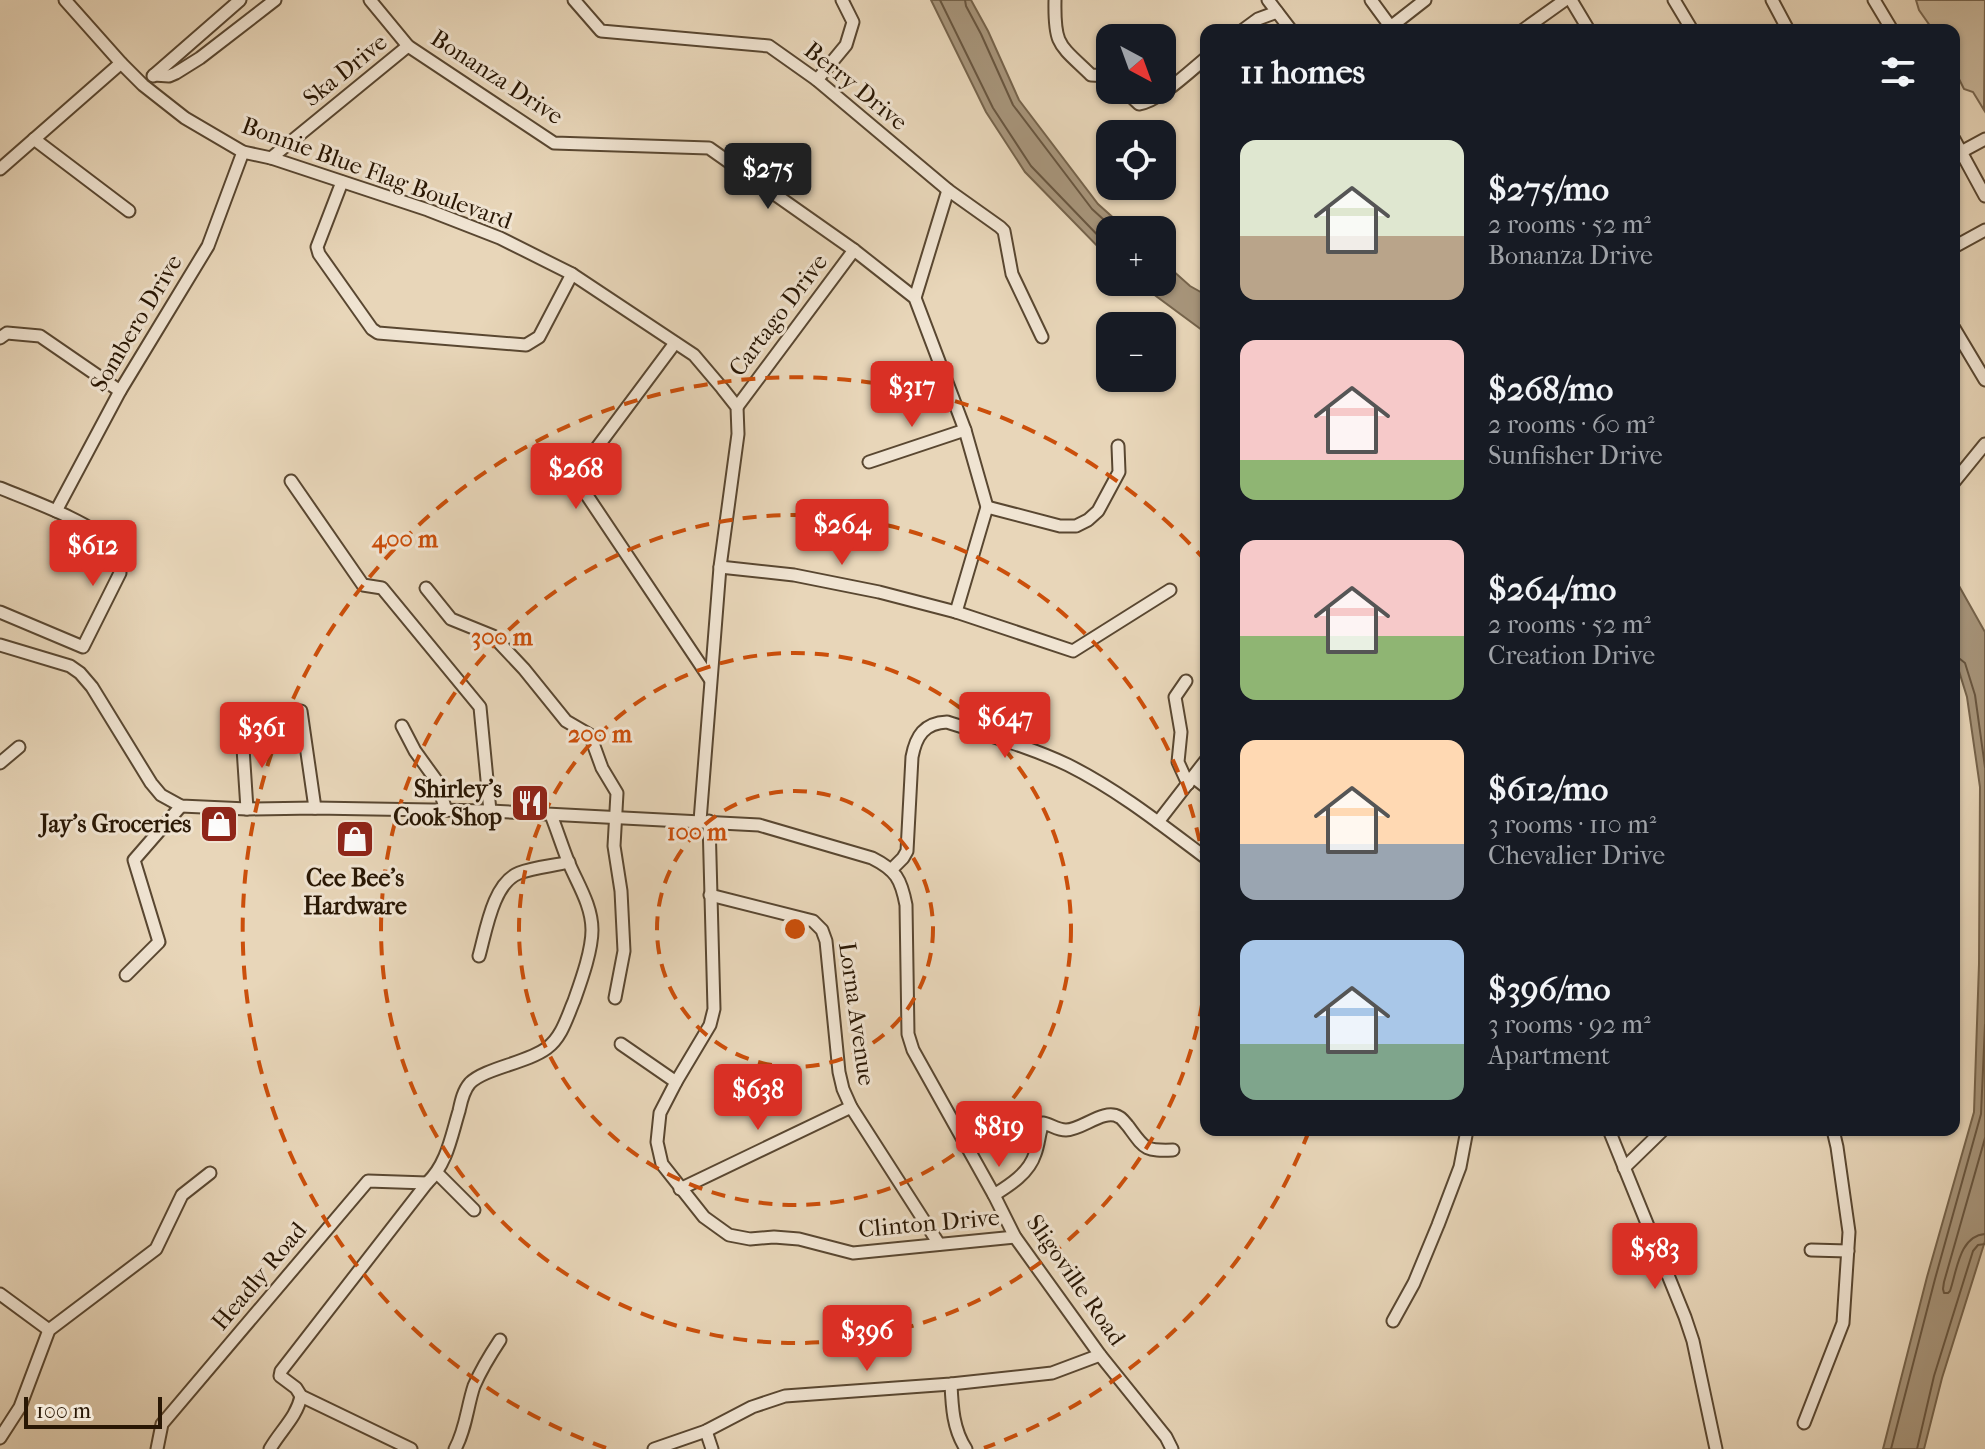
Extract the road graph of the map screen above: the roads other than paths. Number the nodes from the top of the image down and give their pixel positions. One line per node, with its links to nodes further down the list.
1 (65, 0): 28 (street, Bonnie Blue Flag Boulevard)
2 (240, 0): 29 (street)
3 (275, 0): 29 (street)
4 (370, 0): 26 (street, Bonanza Drive)
5 (574, 0): 31 (street, Berry Drive)
6 (842, 0): 31 (street)
7 (1055, 0): 30 (street)
8 (1268, 0): 16 (street)
9 (1371, 0): 19 (street)
10 (1425, 0): 20 (street)
11 (1565, 0): 21 (street)
12 (1571, 0): 22 (street)
13 (1674, 0): 23 (street)
14 (1772, 0): 24 (street)
15 (1874, 0): 25 (street)
16 (1277, 12): 17 (street); 18 (street)
17 (1251, 24)
18 (1286, 24)
19 (1389, 24)
20 (1398, 24)
21 (1531, 24)
22 (1585, 24)
23 (1688, 24)
24 (1785, 24)
25 (1888, 24)
26 (408, 46): 38 (street, Ska Drive); 46 (street, Bonanza Drive)
27 (1200, 62): 32 (street)
28 (121, 63): 33 (street, Bonnie Blue Flag Boulevard); 34 (street)
29 (154, 75): 33 (street)
30 (1096, 75)
31 (817, 80): 41 (street, Berry Drive)
32 (1176, 80)
33 (143, 85): 36 (street, Bonnie Blue Flag Boulevard)
34 (34, 139): 39 (street); 43 (street)
35 (1985, 139): 37 (street)
36 (243, 152): 38 (street, Bonnie Blue Flag Boulevard); 54 (street, Sombero Drive)
37 (1961, 152): 42 (street)
38 (271, 158): 40 (street, Bonnie Blue Flag Boulevard)
39 (0, 169)
40 (342, 182): 47 (street, Bonnie Blue Flag Boulevard); 47 (street)
41 (948, 190): 48 (street); 49 (street, Berry Drive)
42 (1985, 196)
43 (129, 211)
44 (1985, 230): 45 (street)
45 (1960, 244)
46 (854, 250): 48 (street, Bonanza Drive); 55 (street, Cartago Drive)
47 (572, 274): 52 (street, Bonnie Blue Flag Boulevard)
48 (915, 298): 56 (street)
49 (1042, 337)
50 (0, 338): 54 (street)
51 (1960, 338): 53 (street)
52 (675, 343): 55 (street, Bonnie Blue Flag Boulevard); 71 (street)
53 (1985, 380)
54 (120, 391): 64 (street, Sombero Drive)
55 (737, 407): 65 (street)
56 (965, 430): 59 (street); 63 (street)
57 (1985, 444): 60 (street)
58 (1118, 446): 63 (street)
59 (869, 462)
60 (1960, 475)
61 (291, 481): 85 (street)
62 (0, 488): 64 (street)
63 (987, 507): 69 (street)
64 (56, 511): 68 (street)
65 (720, 567): 69 (street); 71 (street)
66 (426, 588): 87 (street)
67 (1170, 590): 69 (street)
68 (0, 612)
69 (956, 612)
70 (0, 645): 81 (street)
71 (710, 680): 88 (street)
72 (1186, 681): 79 (street)
73 (301, 711): 82 (street)
74 (402, 726): 84 (street)
75 (242, 733): 83 (street)
76 (19, 747): 77 (street)
77 (0, 763)
78 (1200, 768): 79 (street)
79 (1191, 780): 80 (street); 89 (street)
80 (1200, 784)
81 (181, 806): 83 (street); 95 (street)
82 (315, 808): 83 (street); 84 (street)
83 (247, 809)
84 (446, 810): 85 (street)
85 (490, 811): 86 (street)
86 (551, 815): 87 (street); 91 (street)
87 (615, 818): 88 (street); 96 (street)
88 (704, 821): 92 (street); 93 (street, Clinton Drive)
89 (1158, 822): 90 (street); 92 (street)
90 (1200, 854)
91 (569, 862): 94 (street); 107 (street)
92 (891, 870): 110 (street, Sligoville Road)
93 (710, 895): 98 (street, Clinton Drive); 99 (street, Lorna Avenue)
94 (479, 956)
95 (126, 975)
96 (615, 998)
97 (621, 1044): 98 (street)
98 (676, 1082): 109 (street, Clinton Drive)
99 (851, 1107): 109 (street); 113 (street, Lorna Avenue)
100 (1466, 1136): 117 (street)
101 (1611, 1136): 105 (street)
102 (1657, 1136): 105 (street)
103 (1834, 1136): 115 (street)
104 (1173, 1150): 110 (street)
105 (1624, 1168): 134 (street)
106 (210, 1173): 118 (street)
107 (437, 1173): 108 (street); 111 (street)
108 (427, 1183): 122 (street); 126 (street, Headly Road)
109 (680, 1189): 113 (street, Clinton Drive)
110 (994, 1195): 112 (street, Sligoville Road)
111 (474, 1210)
112 (1015, 1237): 113 (street, Clinton Drive); 120 (street, Sligoville Road)
113 (939, 1244)
114 (1811, 1250): 115 (street)
115 (1848, 1251): 123 (street)
116 (0, 1294): 118 (street)
117 (1393, 1321)
118 (49, 1330): 125 (street)
119 (500, 1340): 129 (street)
120 (1100, 1355): 121 (street); 133 (street, Sligoville Road)
121 (951, 1384): 124 (street); 132 (street)
122 (301, 1396): 127 (street); 128 (street)
123 (1804, 1423)
124 (706, 1431): 130 (street); 131 (street)
125 (0, 1438)
126 (157, 1449)
127 (270, 1449)
128 (411, 1449)
129 (455, 1449)
130 (654, 1449)
131 (712, 1449)
132 (966, 1449)
133 (1172, 1449)
134 (1716, 1449)

